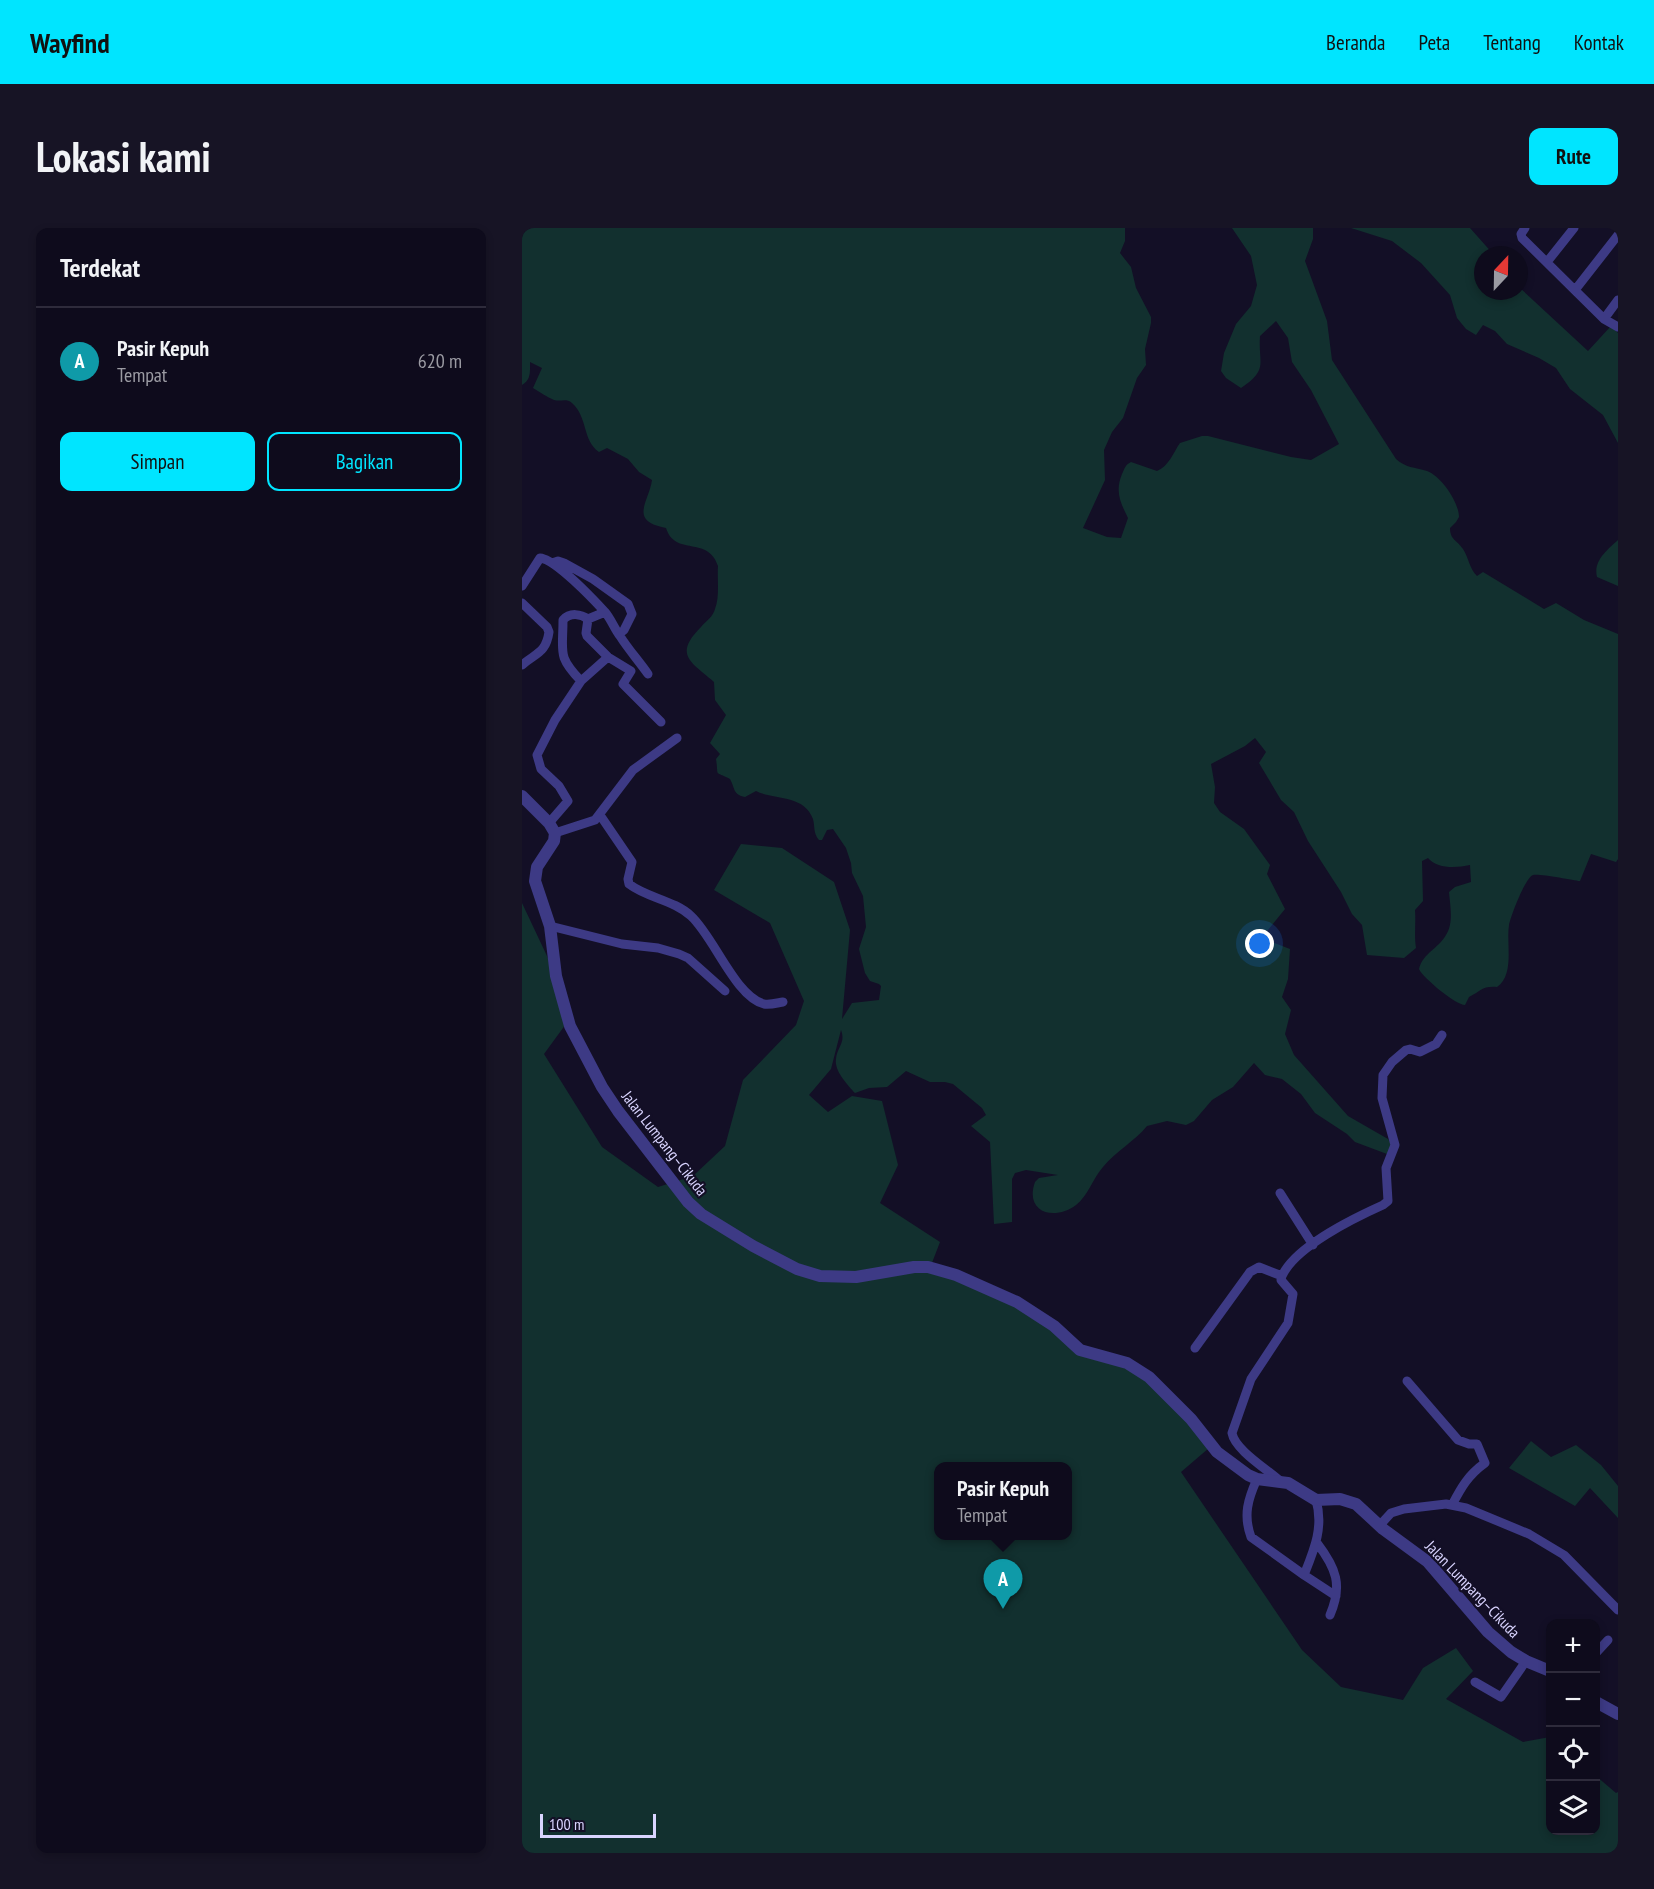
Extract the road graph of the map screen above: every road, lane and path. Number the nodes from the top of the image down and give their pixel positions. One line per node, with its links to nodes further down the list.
1 (1524, 228): 4 (street)
2 (1574, 228): 4 (street)
3 (1618, 235): 5 (street)
4 (1547, 262): 5 (street)
5 (1575, 290): 7 (street)
6 (1618, 300): 7 (street)
7 (1604, 319): 8 (street)
8 (1618, 327)
9 (552, 562): 10 (street); 12 (street); 14 (street)
10 (522, 586)
11 (522, 603): 16 (street)
12 (604, 612): 13 (street); 14 (street)
13 (588, 619): 15 (street); 18 (street)
14 (618, 634): 17 (street)
15 (608, 657): 18 (street); 19 (street)
16 (522, 665)
17 (648, 674)
18 (581, 681): 23 (street)
19 (661, 722)
20 (677, 738): 22 (street)
21 (522, 796): 23 (street)
22 (600, 815): 23 (street); 26 (street)
23 (552, 828): 24 (street, Jalan Lumpang–Cikuda)
24 (550, 926): 25 (street); 33 (street, Jalan Lumpang–Cikuda)
25 (725, 991)
26 (783, 1002)
27 (1442, 1035): 29 (street)
28 (1280, 1193): 29 (street)
29 (1313, 1245): 30 (street)
30 (1282, 1276): 31 (street); 34 (street)
31 (1195, 1348)
32 (1407, 1381): 36 (street)
33 (1257, 1479): 34 (street, Jalan Lumpang–Cikuda); 39 (street)
34 (1280, 1481): 35 (street, Jalan Lumpang–Cikuda)
35 (1316, 1500): 37 (street, Jalan Lumpang–Cikuda); 38 (street)
36 (1452, 1505): 37 (street); 41 (street)
37 (1380, 1526): 45 (street, Jalan Lumpang–Cikuda)
38 (1317, 1543): 39 (street); 40 (street)
39 (1304, 1575): 40 (street)
40 (1336, 1596): 42 (street)
41 (1618, 1610)
42 (1330, 1615)
43 (1608, 1640): 44 (street)
44 (1600, 1649)
45 (1526, 1661): 46 (street, Jalan Lumpang–Cikuda); 47 (street)
46 (1546, 1669)
47 (1475, 1682)
48 (1600, 1704): 49 (street)
49 (1618, 1714)

